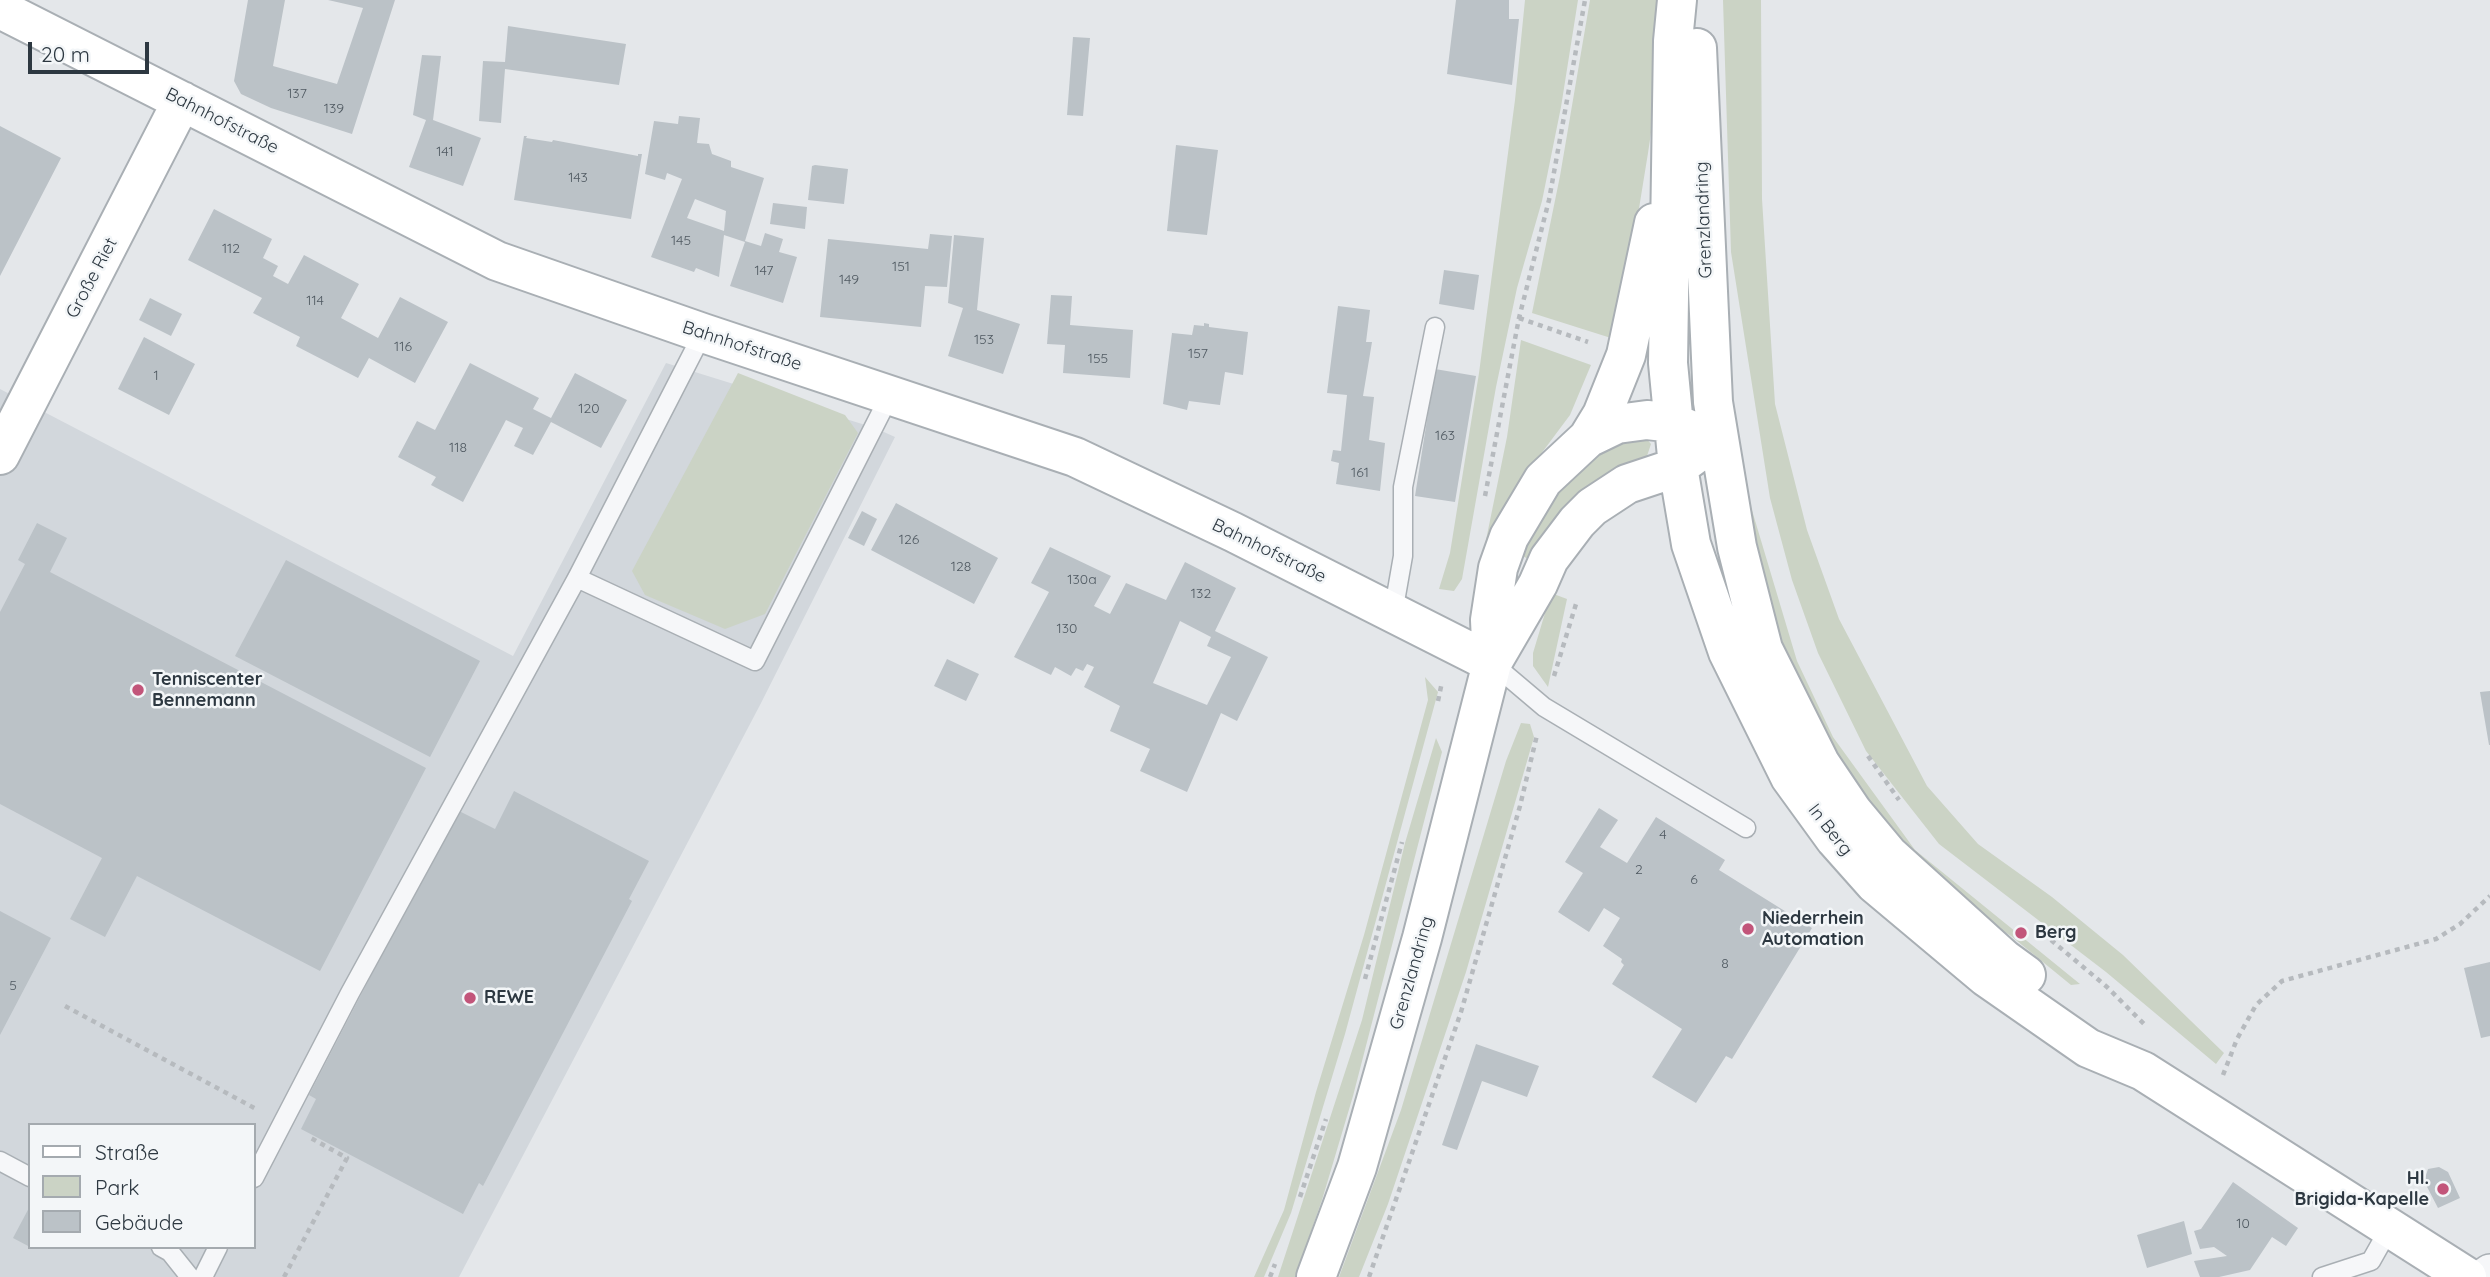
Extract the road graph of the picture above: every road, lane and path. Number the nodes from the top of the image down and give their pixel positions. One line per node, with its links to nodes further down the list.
1 (1585, 0): 15 (path)
2 (1677, 0): 6 (main road, Grenzlandring)
3 (1694, 0): 12 (main road, Grenzlandring)
4 (0, 9): 5 (main road, Bahnhofstraße)
5 (182, 101): 8 (main road, Bahnhofstraße); 13 (main road, Große Riet)
6 (1672, 139): 10 (main road, Grenzlandring); 11 (main road)
7 (1435, 327): 18 (lane)
8 (703, 333): 9 (main road, Bahnhofstraße); 16 (lane)
9 (890, 395): 16 (lane); 18 (main road, Bahnhofstraße)
10 (1674, 423): 11 (main road, Grenzlandring); 12 (main road, Grenzlandring); 14 (main road, Grenzlandring)
11 (1588, 438): 20 (main road, Grenzlandring)
12 (1717, 440): 14 (main road, Grenzlandring); 32 (main road, In Berg)
13 (0, 455)
14 (1678, 467): 17 (main road, Grenzlandring); 32 (main road, In Berg)
15 (1482, 509)
16 (577, 578): 35 (lane)
17 (1538, 584): 20 (main road, Grenzlandring); 22 (path)
18 (1393, 613): 19 (main road, Bahnhofstraße)
19 (1451, 642): 20 (main road, Bahnhofstraße); 21 (path)
20 (1492, 663): 22 (lane); 49 (main road, Grenzlandring)
21 (1437, 702)
22 (1544, 707): 25 (lane); 50 (path)
23 (1864, 751): 24 (path)
24 (1902, 804)
25 (1746, 828)
26 (1404, 832): 29 (path)
27 (2490, 895): 34 (path)
28 (2049, 938): 31 (path)
29 (1365, 979)
30 (65, 1006): 35 (path)
31 (2151, 1031)
32 (2143, 1071): 34 (main road, In Berg)
33 (1328, 1113): 39 (path)
34 (2208, 1113): 40 (main road, In Berg)
35 (283, 1123): 37 (lane); 47 (path)
36 (0, 1161): 38 (lane)
37 (256, 1174)
38 (28, 1176)
39 (1297, 1205)
40 (2389, 1229): 51 (lane); 52 (main road, In Berg)
41 (165, 1249): 45 (lane)
42 (217, 1249): 46 (lane)
43 (1279, 1256): 48 (path)
44 (2490, 1272): 53 (street)
45 (190, 1277)
46 (203, 1277)
47 (284, 1277)
48 (1270, 1277)
49 (1316, 1277)
50 (1369, 1277)
51 (2322, 1277)
52 (2467, 1277)
53 (2483, 1277)

